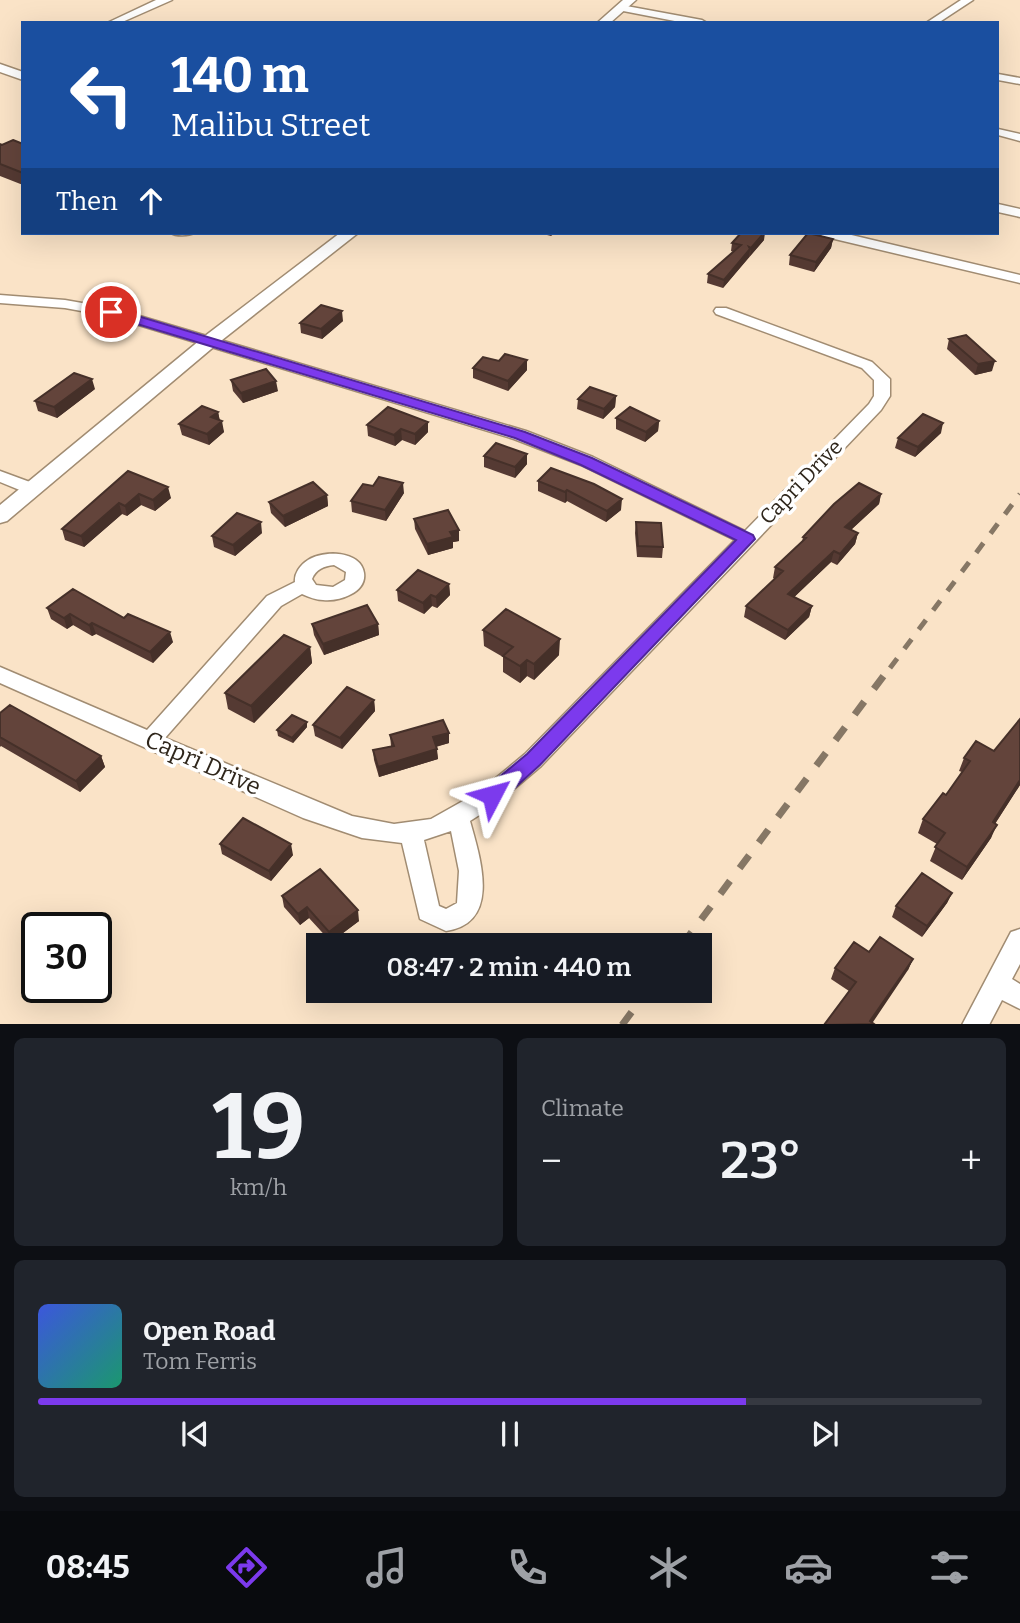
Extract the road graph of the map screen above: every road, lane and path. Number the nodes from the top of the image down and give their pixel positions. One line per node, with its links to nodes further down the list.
1 (167, 0): 4 (street)
2 (968, 0): 7 (street)
3 (625, 4): 5 (street); 6 (street)
4 (116, 21)
5 (605, 21)
6 (694, 21)
7 (934, 21)
8 (0, 68): 9 (street)
9 (20, 73)
10 (999, 81): 11 (street)
11 (1020, 81)
12 (999, 132): 13 (street)
13 (1020, 138)
14 (999, 208): 15 (street)
15 (1020, 213)
16 (347, 235): 21 (street)
17 (835, 235): 18 (street)
18 (1020, 279)
19 (0, 299): 21 (street)
20 (721, 311): 25 (street, Capri Drive)
21 (211, 340): 23 (street); 25 (street)
22 (0, 476): 23 (street)
23 (32, 489): 24 (street)
24 (0, 516)
25 (747, 539): 29 (street, Capri Drive)
26 (305, 585): 28 (street)
27 (0, 675): 28 (street, Capri Drive)
28 (150, 740): 30 (street, Capri Drive)
29 (458, 817): 30 (street, Capri Drive); 30 (street)
30 (411, 833)
31 (1020, 940): 32 (street)
32 (997, 984): 33 (street); 34 (street)
33 (1020, 997)
34 (975, 1024)

